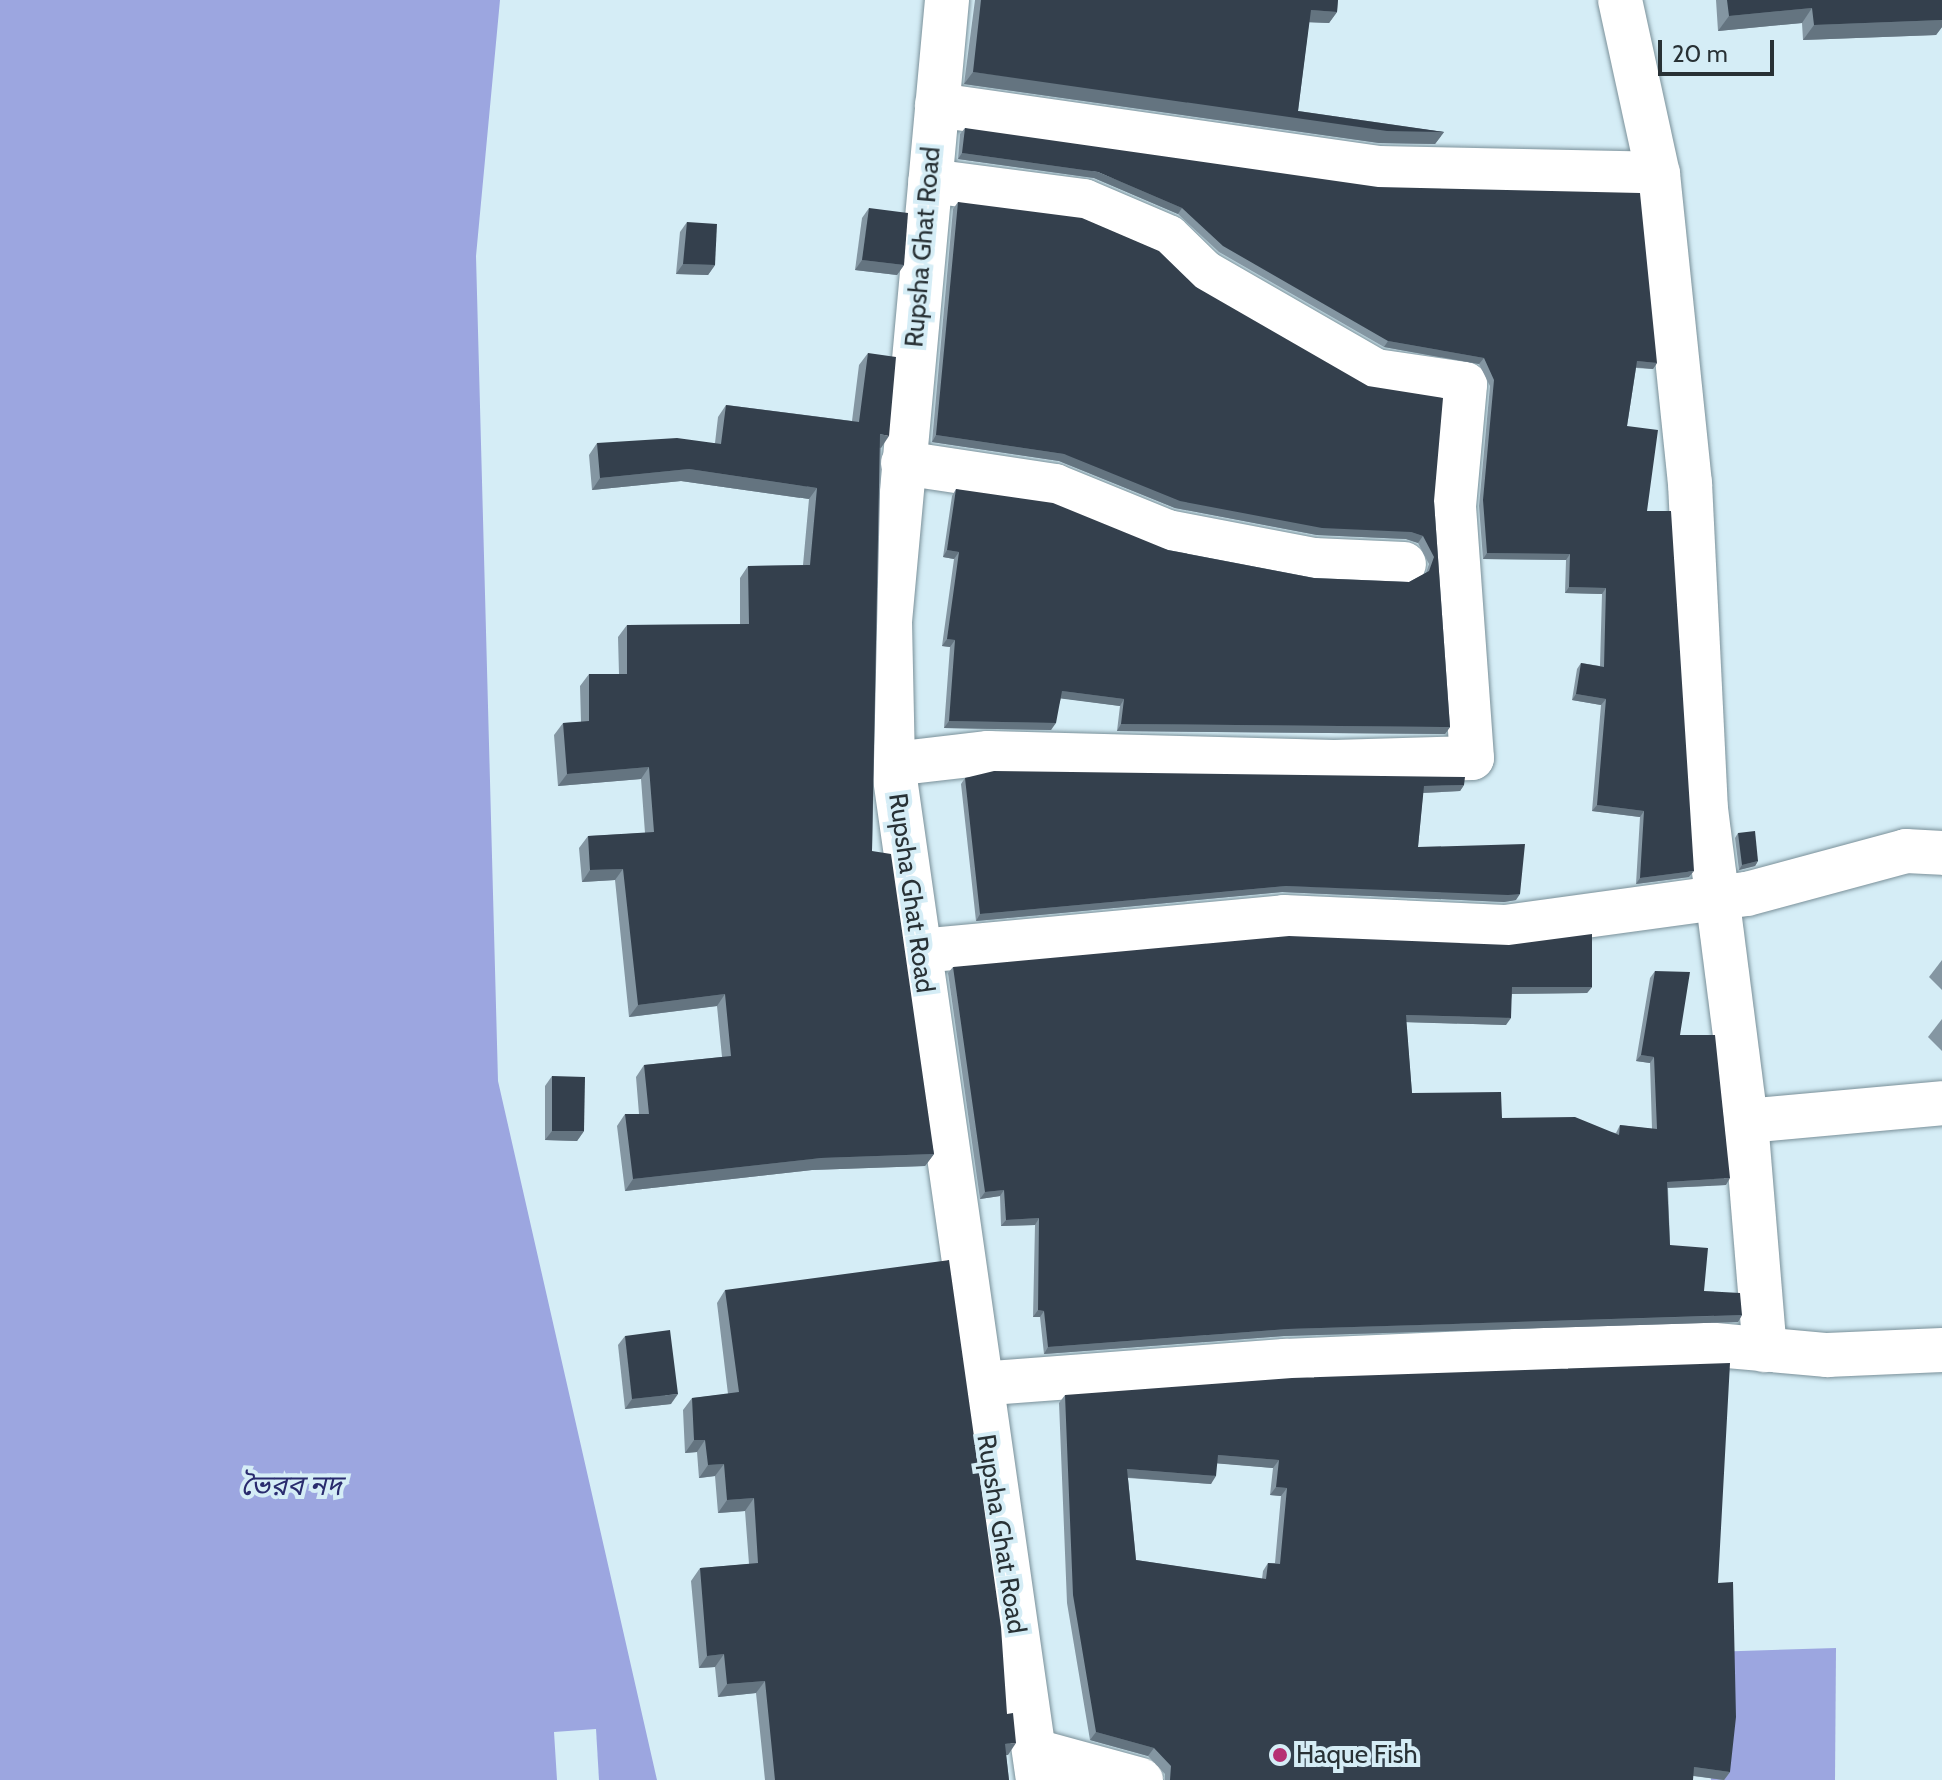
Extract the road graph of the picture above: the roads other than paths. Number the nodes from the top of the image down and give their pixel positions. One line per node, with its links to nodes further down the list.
1 (947, 0): 3 (street, Rupsha Ghat Road)
2 (1620, 0): 4 (street)
3 (937, 105): 4 (street); 5 (street, Rupsha Ghat Road)
4 (1658, 174): 10 (street)
5 (930, 181): 6 (street, Rupsha Ghat Road); 8 (street)
6 (903, 463): 7 (street); 8 (street, Rupsha Ghat Road)
7 (1404, 564)
8 (893, 764): 11 (street, Rupsha Ghat Road)
9 (1942, 853): 10 (street)
10 (1721, 898): 11 (street); 13 (street)
11 (920, 951): 16 (street, Rupsha Ghat Road)
12 (1942, 1103): 13 (street)
13 (1746, 1121): 14 (street)
14 (1765, 1350): 15 (street); 16 (street)
15 (1942, 1350)
16 (978, 1384): 17 (street, Rupsha Ghat Road)
17 (1036, 1766): 18 (street)
18 (1141, 1780)

